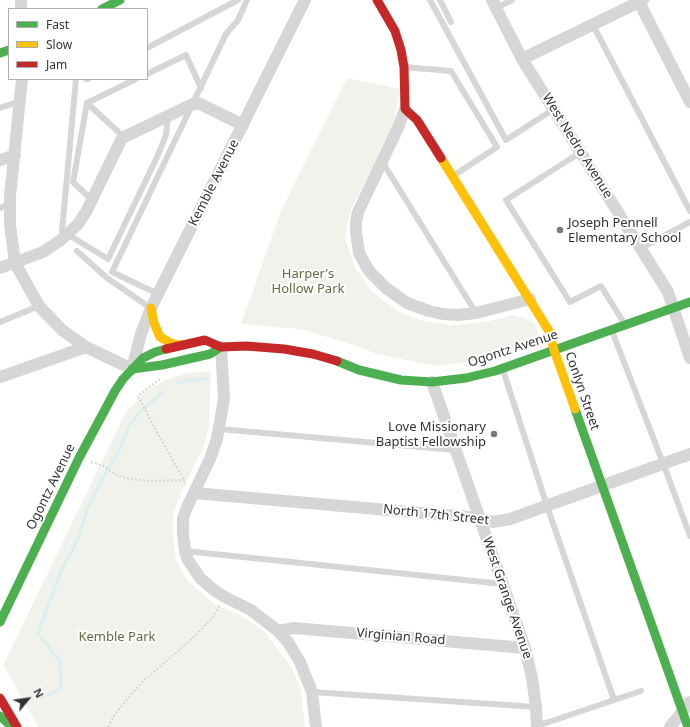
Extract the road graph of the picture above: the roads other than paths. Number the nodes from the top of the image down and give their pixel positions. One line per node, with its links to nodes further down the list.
1 (120, 0): 11 (main road)
2 (238, 0): 14 (lane)
3 (247, 0): 21 (lane)
4 (305, 0): 30 (street, Kemble Avenue)
5 (377, 0): 16 (main road)
6 (430, 0): 28 (lane)
7 (440, 0): 12 (lane)
8 (512, 0): 10 (lane)
9 (641, 1): 13 (street); 23 (street)
10 (494, 4): 15 (street, West Nedro Avenue)
11 (104, 8)
12 (451, 22)
13 (593, 25): 15 (street); 39 (lane)
14 (148, 47)
15 (522, 59): 28 (street, West Nedro Avenue)
16 (404, 67): 27 (main road); 36 (lane)
17 (148, 74): 21 (lane)
18 (22, 80): 22 (street)
19 (76, 80): 41 (lane)
20 (134, 80): 24 (lane)
21 (201, 88): 25 (lane)
22 (20, 101): 26 (lane); 33 (street)
23 (690, 102)
24 (87, 103): 31 (lane); 37 (lane)
25 (194, 104): 29 (street); 30 (street); 46 (lane)
26 (0, 108)
27 (405, 109): 35 (street); 36 (main road, Conlyn Street)
28 (554, 110): 32 (street, West Nedro Avenue)
29 (168, 116): 31 (street); 41 (lane)
30 (243, 125): 46 (street, Kemble Avenue)
31 (124, 137): 37 (street)
32 (581, 152): 42 (street, West Nedro Avenue); 54 (lane)
33 (15, 154): 34 (street); 38 (street)
34 (0, 160)
35 (382, 163): 52 (lane); 52 (street)
36 (453, 176): 47 (main road, Conlyn Street)
37 (92, 200): 41 (street)
38 (5, 206): 44 (street)
39 (690, 211)
40 (690, 222): 42 (lane)
41 (67, 235): 44 (street)
42 (641, 248): 51 (street, West Nedro Avenue)
43 (77, 251): 50 (lane)
44 (15, 263): 45 (street); 49 (street)
45 (0, 268)
46 (158, 294): 50 (street, Kemble Avenue)
47 (530, 299): 52 (street); 59 (main road, Conlyn Street)
48 (690, 302): 51 (main road, Ogontz Avenue)
49 (39, 306): 53 (lane); 57 (street)
50 (151, 308): 56 (main road); 61 (street, Kemble Avenue)
51 (673, 308): 54 (main road, Ogontz Avenue); 60 (street, West Nedro Avenue)
52 (476, 313)
53 (0, 322)
54 (625, 325): 55 (main road, Ogontz Avenue)
55 (612, 329): 59 (main road, Ogontz Avenue); 68 (lane)
56 (181, 345): 58 (main road, Ogontz Avenue); 61 (main road, Ogontz Avenue)
57 (86, 347): 61 (street); 63 (street)
58 (221, 347): 61 (main road, Ogontz Avenue); 64 (main road, Ogontz Avenue); 65 (street)
59 (554, 350): 62 (main road, Ogontz Avenue); 69 (main road, Conlyn Street)
60 (690, 358)
61 (132, 369): 76 (main road, Ogontz Avenue)
62 (502, 369): 64 (main road, Ogontz Avenue); 71 (lane)
63 (0, 377)
64 (432, 382): 66 (street, West Grange Avenue)
65 (219, 429): 66 (lane); 70 (street)
66 (455, 450): 72 (street, West Grange Avenue)
67 (690, 454): 68 (street, North 17th Street)
68 (664, 463): 69 (street, North 17th Street); 73 (lane)
69 (602, 486): 71 (street, North 17th Street); 87 (main road, Conlyn Street)
70 (193, 495): 72 (street, North 17th Street); 74 (street)
71 (547, 506): 72 (street, North 17th Street); 84 (lane)
72 (479, 518): 75 (street, West Grange Avenue)
73 (690, 536)
74 (185, 551): 75 (lane); 79 (street)
75 (503, 584): 80 (street, West Grange Avenue)
76 (18, 585): 77 (main road); 78 (main road, Ogontz Avenue)
77 (0, 599)
78 (0, 622)
79 (278, 631): 80 (street, Virginian Road); 82 (street)
80 (525, 648): 86 (street, West Grange Avenue)
81 (641, 691): 84 (lane)
82 (312, 692): 86 (lane); 91 (street)
83 (0, 698): 90 (main road)
84 (614, 700): 92 (lane)
85 (690, 702): 87 (street)
86 (536, 707): 92 (street, West Grange Avenue)
87 (682, 712): 93 (street); 94 (main road, Conlyn Street)
88 (0, 716): 89 (main road)
89 (12, 727)
90 (17, 727)
91 (316, 727)
92 (537, 727)
93 (670, 727)
94 (688, 727)

